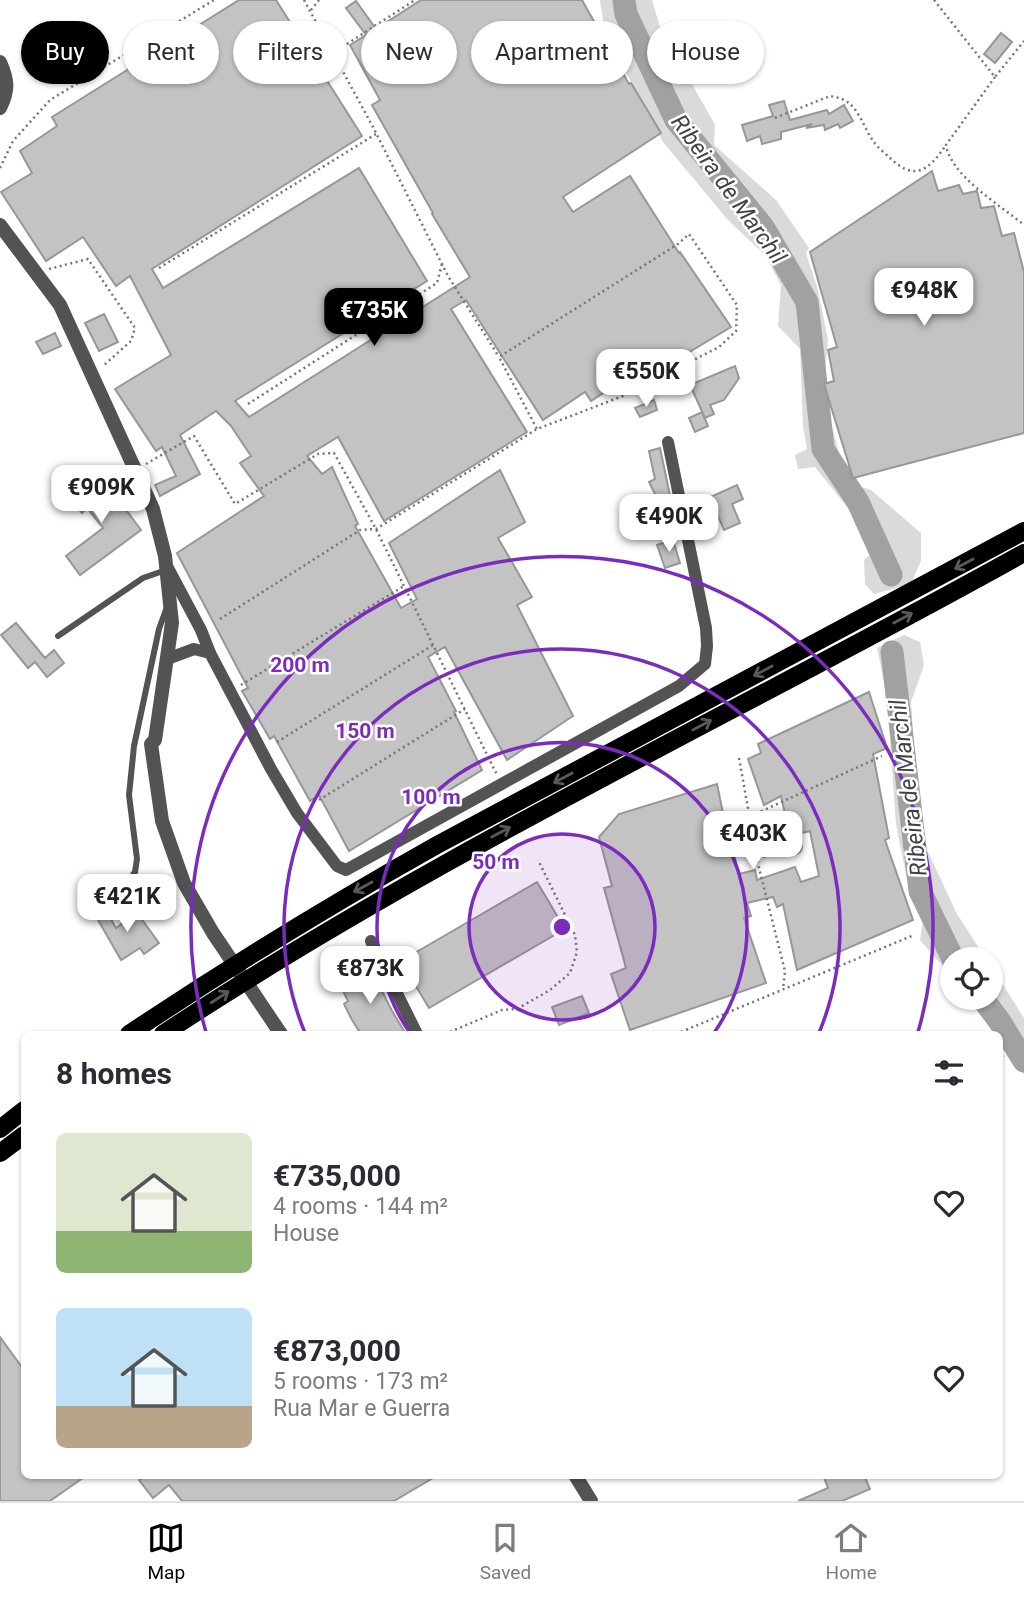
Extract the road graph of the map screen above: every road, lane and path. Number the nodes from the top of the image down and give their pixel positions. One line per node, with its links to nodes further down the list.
1 (214, 0): 17 (path)
2 (304, 0): 6 (path)
3 (319, 0): 6 (path)
4 (415, 0): 9 (path)
5 (934, 0): 11 (path)
6 (311, 10): 7 (path)
7 (317, 21)
8 (1024, 41): 11 (path)
9 (347, 44)
10 (0, 62): 13 (street)
11 (995, 77): 16 (path)
12 (347, 79): 15 (path)
13 (0, 108)
14 (775, 118): 16 (path)
15 (376, 134): 20 (path); 21 (path)
16 (946, 145): 19 (path)
17 (0, 167)
18 (0, 225): 24 (street)
19 (1024, 225)
20 (442, 264): 23 (path); 25 (path)
21 (159, 268)
22 (47, 269): 24 (path)
23 (499, 357): 26 (path); 26 (path)
24 (92, 374): 28 (street)
25 (248, 404)
26 (537, 429): 29 (path)
27 (668, 442): 45 (street)
28 (135, 470): 29 (path); 32 (street)
29 (376, 529): 33 (path); 35 (path)
30 (1024, 531): 53 (main road, one-way to 53)
31 (1024, 553): 54 (main road, one-way to 31)
32 (167, 567): 34 (street); 36 (lane); 38 (street)
33 (404, 586): 37 (path); 40 (path)
34 (170, 598): 39 (street); 49 (lane)
35 (220, 619)
36 (58, 636)
37 (433, 645): 41 (path); 42 (path)
38 (211, 653): 39 (street); 45 (street)
39 (167, 659): 55 (street)
40 (241, 684)
41 (465, 709): 45 (path); 46 (path)
42 (277, 742)
43 (882, 756): 47 (path)
44 (739, 758): 47 (path)
45 (502, 784)
46 (319, 800)
47 (751, 816): 52 (path)
48 (538, 860): 57 (path)
49 (111, 905)
50 (914, 935): 52 (path)
51 (371, 941): 56 (street)
52 (783, 989): 58 (path)
53 (134, 1031)
54 (168, 1031)
55 (279, 1031)
56 (416, 1031)
57 (453, 1031)
58 (683, 1031)
59 (21, 1113): 60 (main road)
60 (0, 1129)
61 (21, 1137): 62 (main road)
62 (0, 1153)
63 (577, 1479): 64 (street)
64 (591, 1501)

